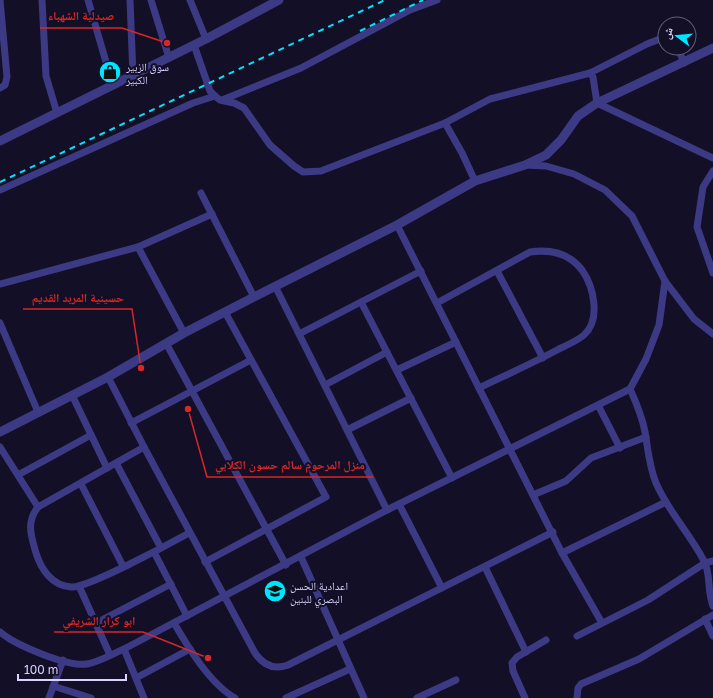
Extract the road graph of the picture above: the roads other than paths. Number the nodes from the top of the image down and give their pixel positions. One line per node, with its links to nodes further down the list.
1 (0, 0): 9 (street)
2 (42, 0): 25 (street)
3 (88, 0): 20 (street)
4 (130, 0): 19 (street)
5 (151, 0): 16 (street)
6 (190, 0): 10 (street)
7 (279, 0): 10 (street)
8 (437, 0): 23 (street)
9 (0, 8): 13 (street)
10 (206, 40): 12 (street)
11 (657, 40): 18 (street)
12 (194, 46): 16 (street); 22 (street)
13 (2, 47): 21 (street)
14 (713, 48): 17 (street)
15 (681, 56): 17 (street)
16 (169, 58): 19 (street)
17 (684, 63): 24 (street)
18 (590, 73): 24 (street); 26 (street)
19 (133, 76): 20 (street)
20 (113, 86): 25 (street)
21 (0, 88)
22 (215, 96): 23 (street); 32 (street)
23 (222, 100): 26 (street)
24 (597, 104): 28 (street); 29 (street)
25 (57, 113): 27 (street)
26 (445, 123): 31 (street)
27 (0, 141)
28 (713, 158)
29 (525, 165): 31 (street); 40 (street)
30 (713, 170): 39 (street)
31 (475, 181): 35 (street)
32 (0, 190)
33 (201, 193): 34 (street)
34 (212, 214): 36 (street); 43 (street)
35 (397, 225): 37 (street); 42 (street)
36 (138, 247): 41 (street); 48 (street)
37 (421, 271): 44 (street); 45 (street)
38 (497, 271): 45 (street); 54 (street); 54 (street)
39 (713, 273)
40 (665, 281): 50 (street); 60 (street)
41 (0, 284)
42 (275, 286): 43 (street); 49 (street)
43 (254, 297): 46 (street)
44 (361, 302): 49 (street); 53 (street)
45 (436, 303): 51 (street)
46 (225, 312): 48 (street); 55 (street)
47 (0, 323): 65 (street)
48 (184, 333): 52 (street)
49 (300, 334): 58 (street)
50 (713, 334)
51 (456, 342): 56 (street); 59 (street)
52 (166, 344): 57 (street); 61 (street)
53 (387, 352): 56 (street); 58 (street)
54 (543, 358): 59 (street)
55 (251, 360): 61 (street); 85 (street)
56 (397, 370): 63 (street)
57 (108, 377): 62 (street); 66 (street)
58 (325, 385): 67 (street)
59 (479, 388): 74 (street)
60 (630, 389): 64 (street); 70 (street)
61 (191, 391): 66 (street); 85 (street)
62 (72, 395): 65 (street); 69 (street)
63 (411, 398): 67 (street); 78 (street)
64 (598, 404): 73 (street); 74 (street)
65 (38, 412): 68 (street)
66 (131, 423): 72 (street)
67 (347, 430): 84 (street)
68 (0, 432)
69 (91, 435): 76 (street); 77 (street)
70 (646, 436): 73 (street); 81 (street)
71 (0, 447): 77 (street)
72 (144, 447): 75 (street); 87 (street)
73 (620, 448): 80 (street)
74 (510, 449): 78 (street); 80 (street)
75 (116, 463): 76 (street); 88 (street)
76 (107, 468): 79 (street)
77 (18, 475): 83 (street)
78 (452, 478): 82 (street)
79 (81, 484): 83 (street); 95 (street)
80 (533, 495): 86 (street)
81 (666, 502): 90 (street); 93 (street)
82 (399, 504): 84 (street); 99 (street)
83 (38, 507): 98 (street)
84 (387, 510): 91 (street)
85 (268, 530): 92 (street); 94 (street)
86 (553, 532): 90 (street); 96 (street)
87 (189, 533): 88 (street); 92 (street)
88 (162, 548): 89 (street)
89 (154, 552): 95 (street); 97 (street)
90 (562, 553): 107 (street)
91 (301, 557): 94 (street); 112 (street)
92 (205, 562): 100 (street)
93 (709, 562): 101 (street); 107 (street)
94 (286, 565): 100 (street)
95 (123, 566): 98 (street)
96 (485, 567): 99 (street); 115 (street)
97 (171, 584): 103 (street); 105 (street)
98 (79, 586): 105 (street)
99 (442, 588): 112 (street)
100 (225, 597): 103 (street); 112 (street)
101 (713, 606)
102 (713, 615): 104 (street)
103 (187, 616): 106 (street)
104 (705, 619): 110 (street); 130 (street)
105 (96, 623): 116 (street)
106 (174, 623): 113 (street); 114 (street)
107 (602, 623): 109 (street)
108 (0, 632): 117 (street)
109 (577, 636)
110 (713, 636)
111 (546, 640): 115 (street)
112 (338, 641): 118 (street)
113 (124, 649): 116 (street); 119 (street)
114 (190, 649): 119 (street); 125 (street)
115 (526, 652): 129 (street)
116 (110, 655): 117 (street)
117 (62, 660): 121 (street)
118 (350, 669): 126 (street); 127 (street)
119 (136, 678): 124 (street)
120 (456, 680): 128 (street)
121 (53, 686): 122 (street); 123 (street)
122 (49, 698)
123 (92, 698)
124 (144, 698)
125 (235, 698)
126 (286, 698)
127 (364, 698)
128 (417, 698)
129 (524, 698)
130 (577, 698)

